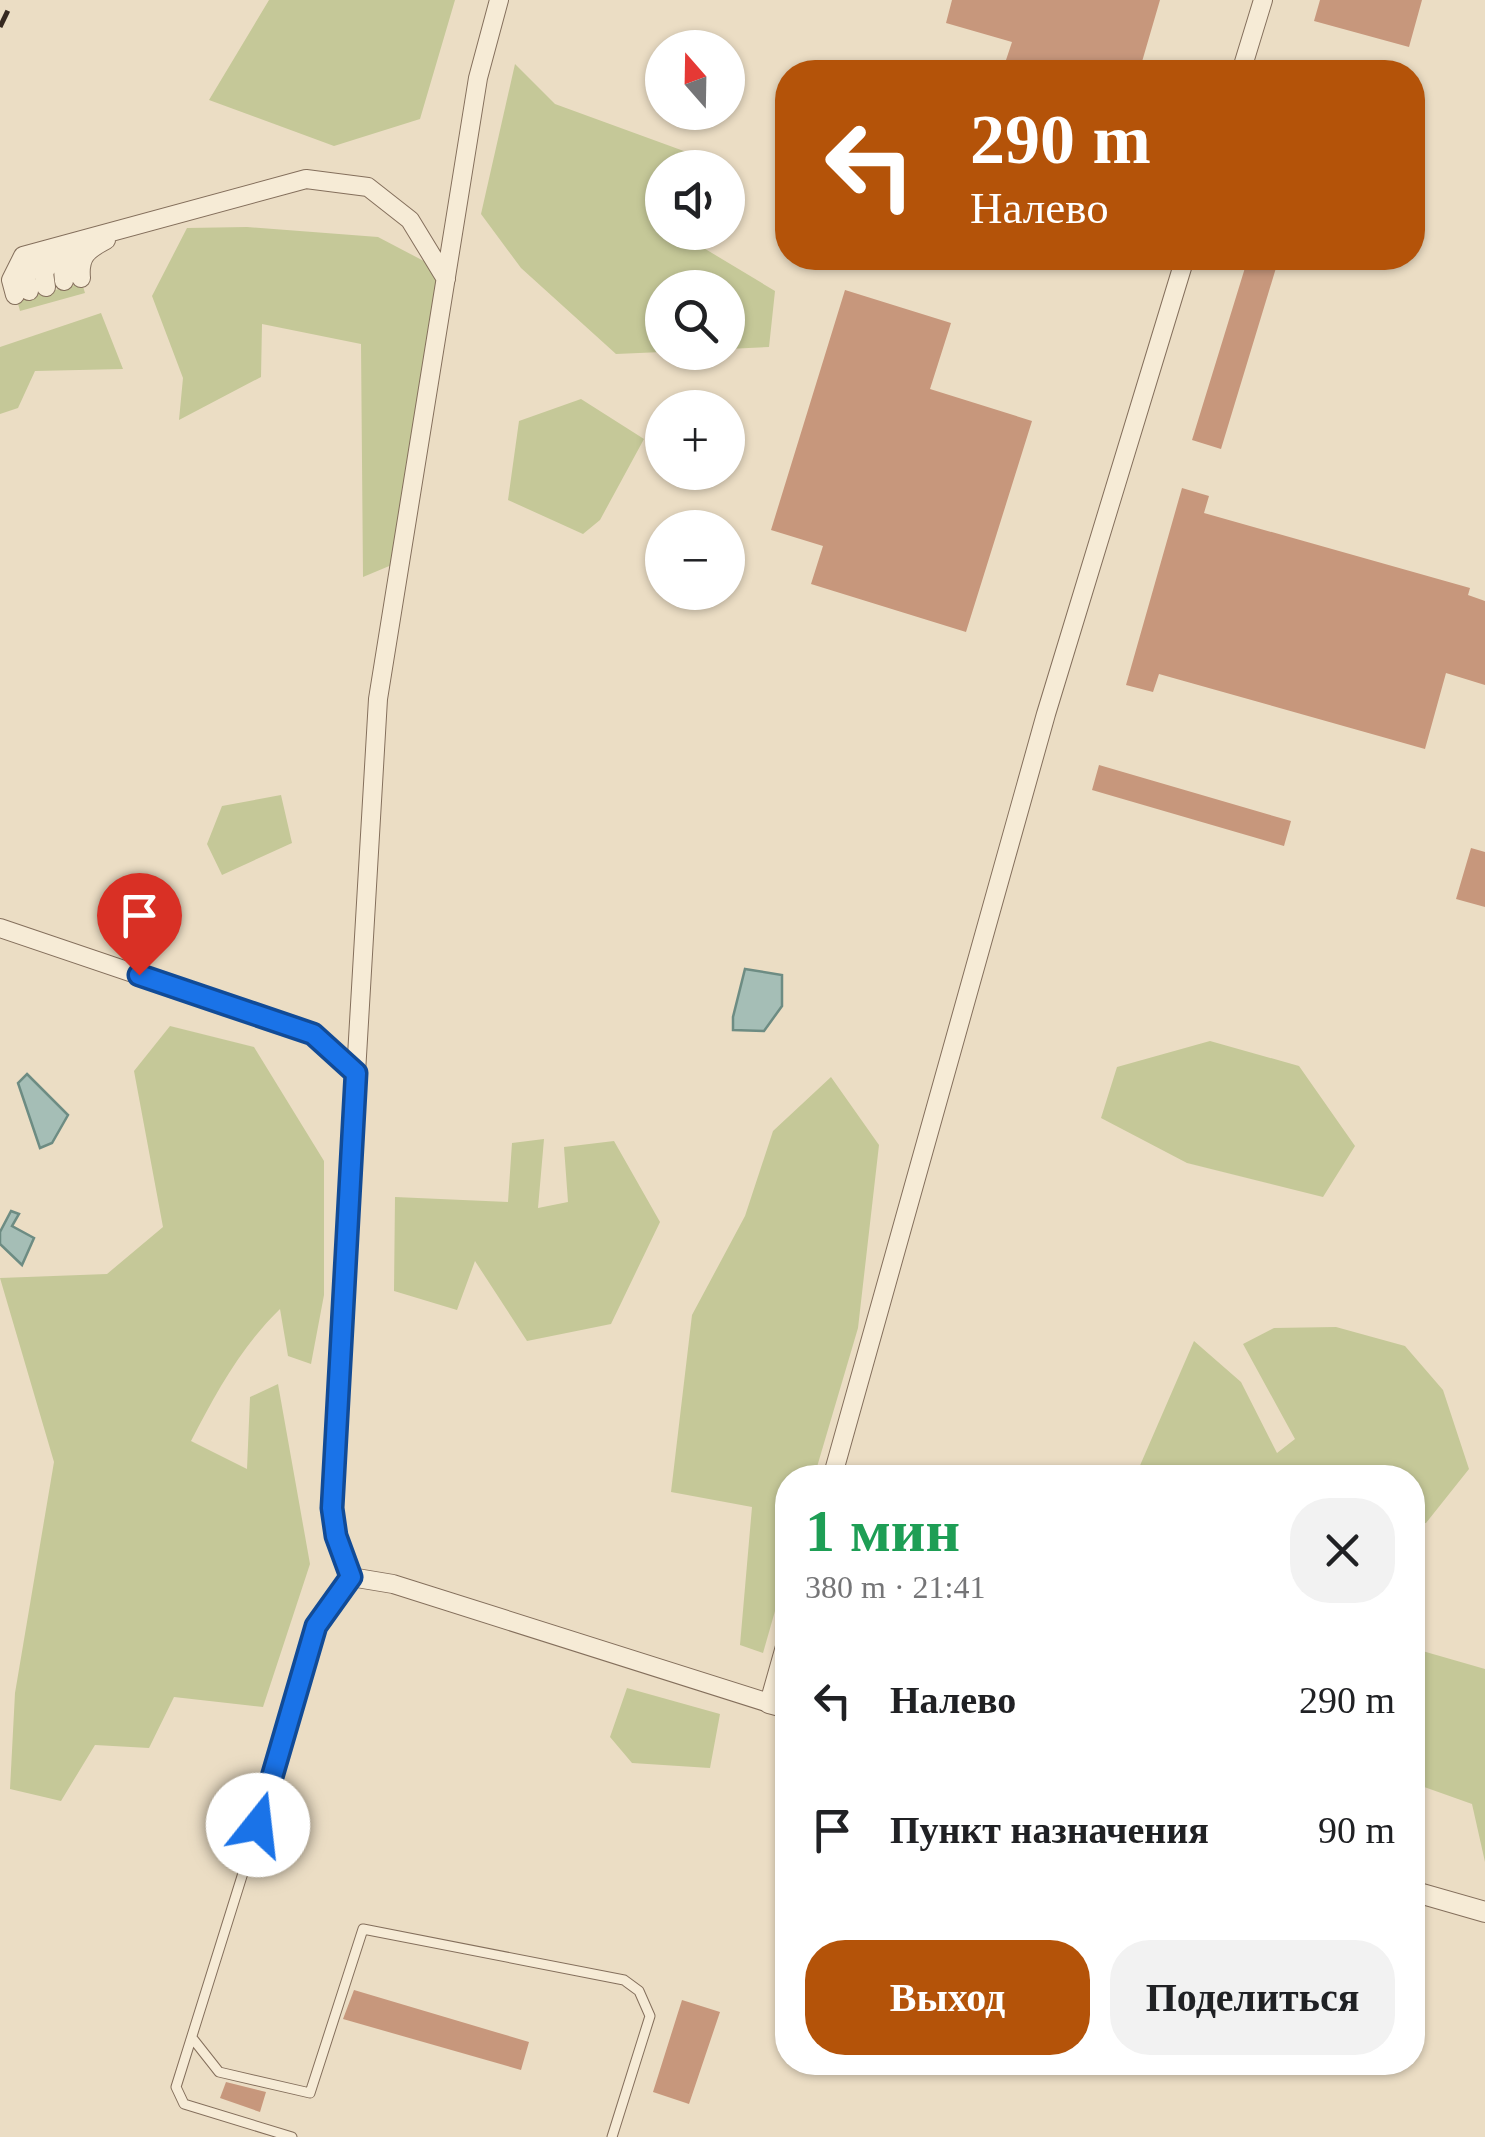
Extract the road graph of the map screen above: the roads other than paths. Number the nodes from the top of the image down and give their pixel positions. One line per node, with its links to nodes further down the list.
1 (499, 0): 7 (street)
2 (1263, 0): 3 (street)
3 (1245, 60)
4 (118, 231): 5 (street); 7 (street); 8 (street)
5 (56, 248): 8 (street); 8 (street); 8 (street)
6 (1181, 270): 11 (street)
7 (446, 279): 10 (street)
8 (47, 286)
9 (0, 928): 10 (street)
10 (356, 1073): 12 (street)
11 (836, 1465)
12 (351, 1577): 13 (street); 14 (street)
13 (775, 1705)
14 (258, 1825): 17 (lane)
15 (1425, 1895): 16 (street)
16 (1485, 1912)
17 (193, 2039): 18 (lane); 19 (lane)
18 (292, 2137)
19 (612, 2137)

